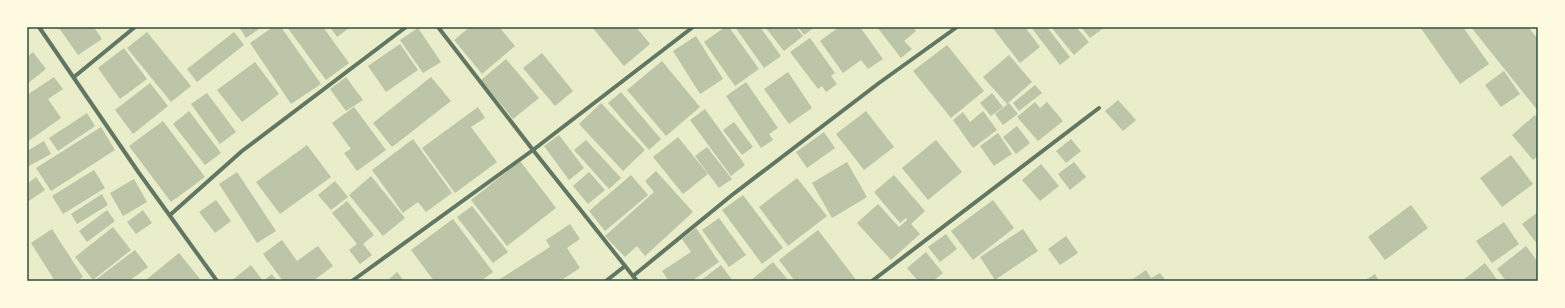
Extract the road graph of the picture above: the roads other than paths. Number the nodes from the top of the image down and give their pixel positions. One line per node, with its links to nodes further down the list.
1 (39, 27): 7 (street)
2 (136, 27): 7 (street)
3 (406, 27): 10 (street)
4 (438, 27): 9 (street)
5 (693, 27): 9 (street)
6 (957, 27): 12 (street)
7 (74, 77): 10 (street)
8 (1099, 108): 17 (street)
9 (533, 150): 11 (street); 14 (street)
10 (170, 215): 13 (street)
11 (625, 266): 12 (street); 15 (street)
12 (633, 276): 16 (street)
13 (217, 281)
14 (352, 281)
15 (606, 281)
16 (637, 281)
17 (872, 281)

